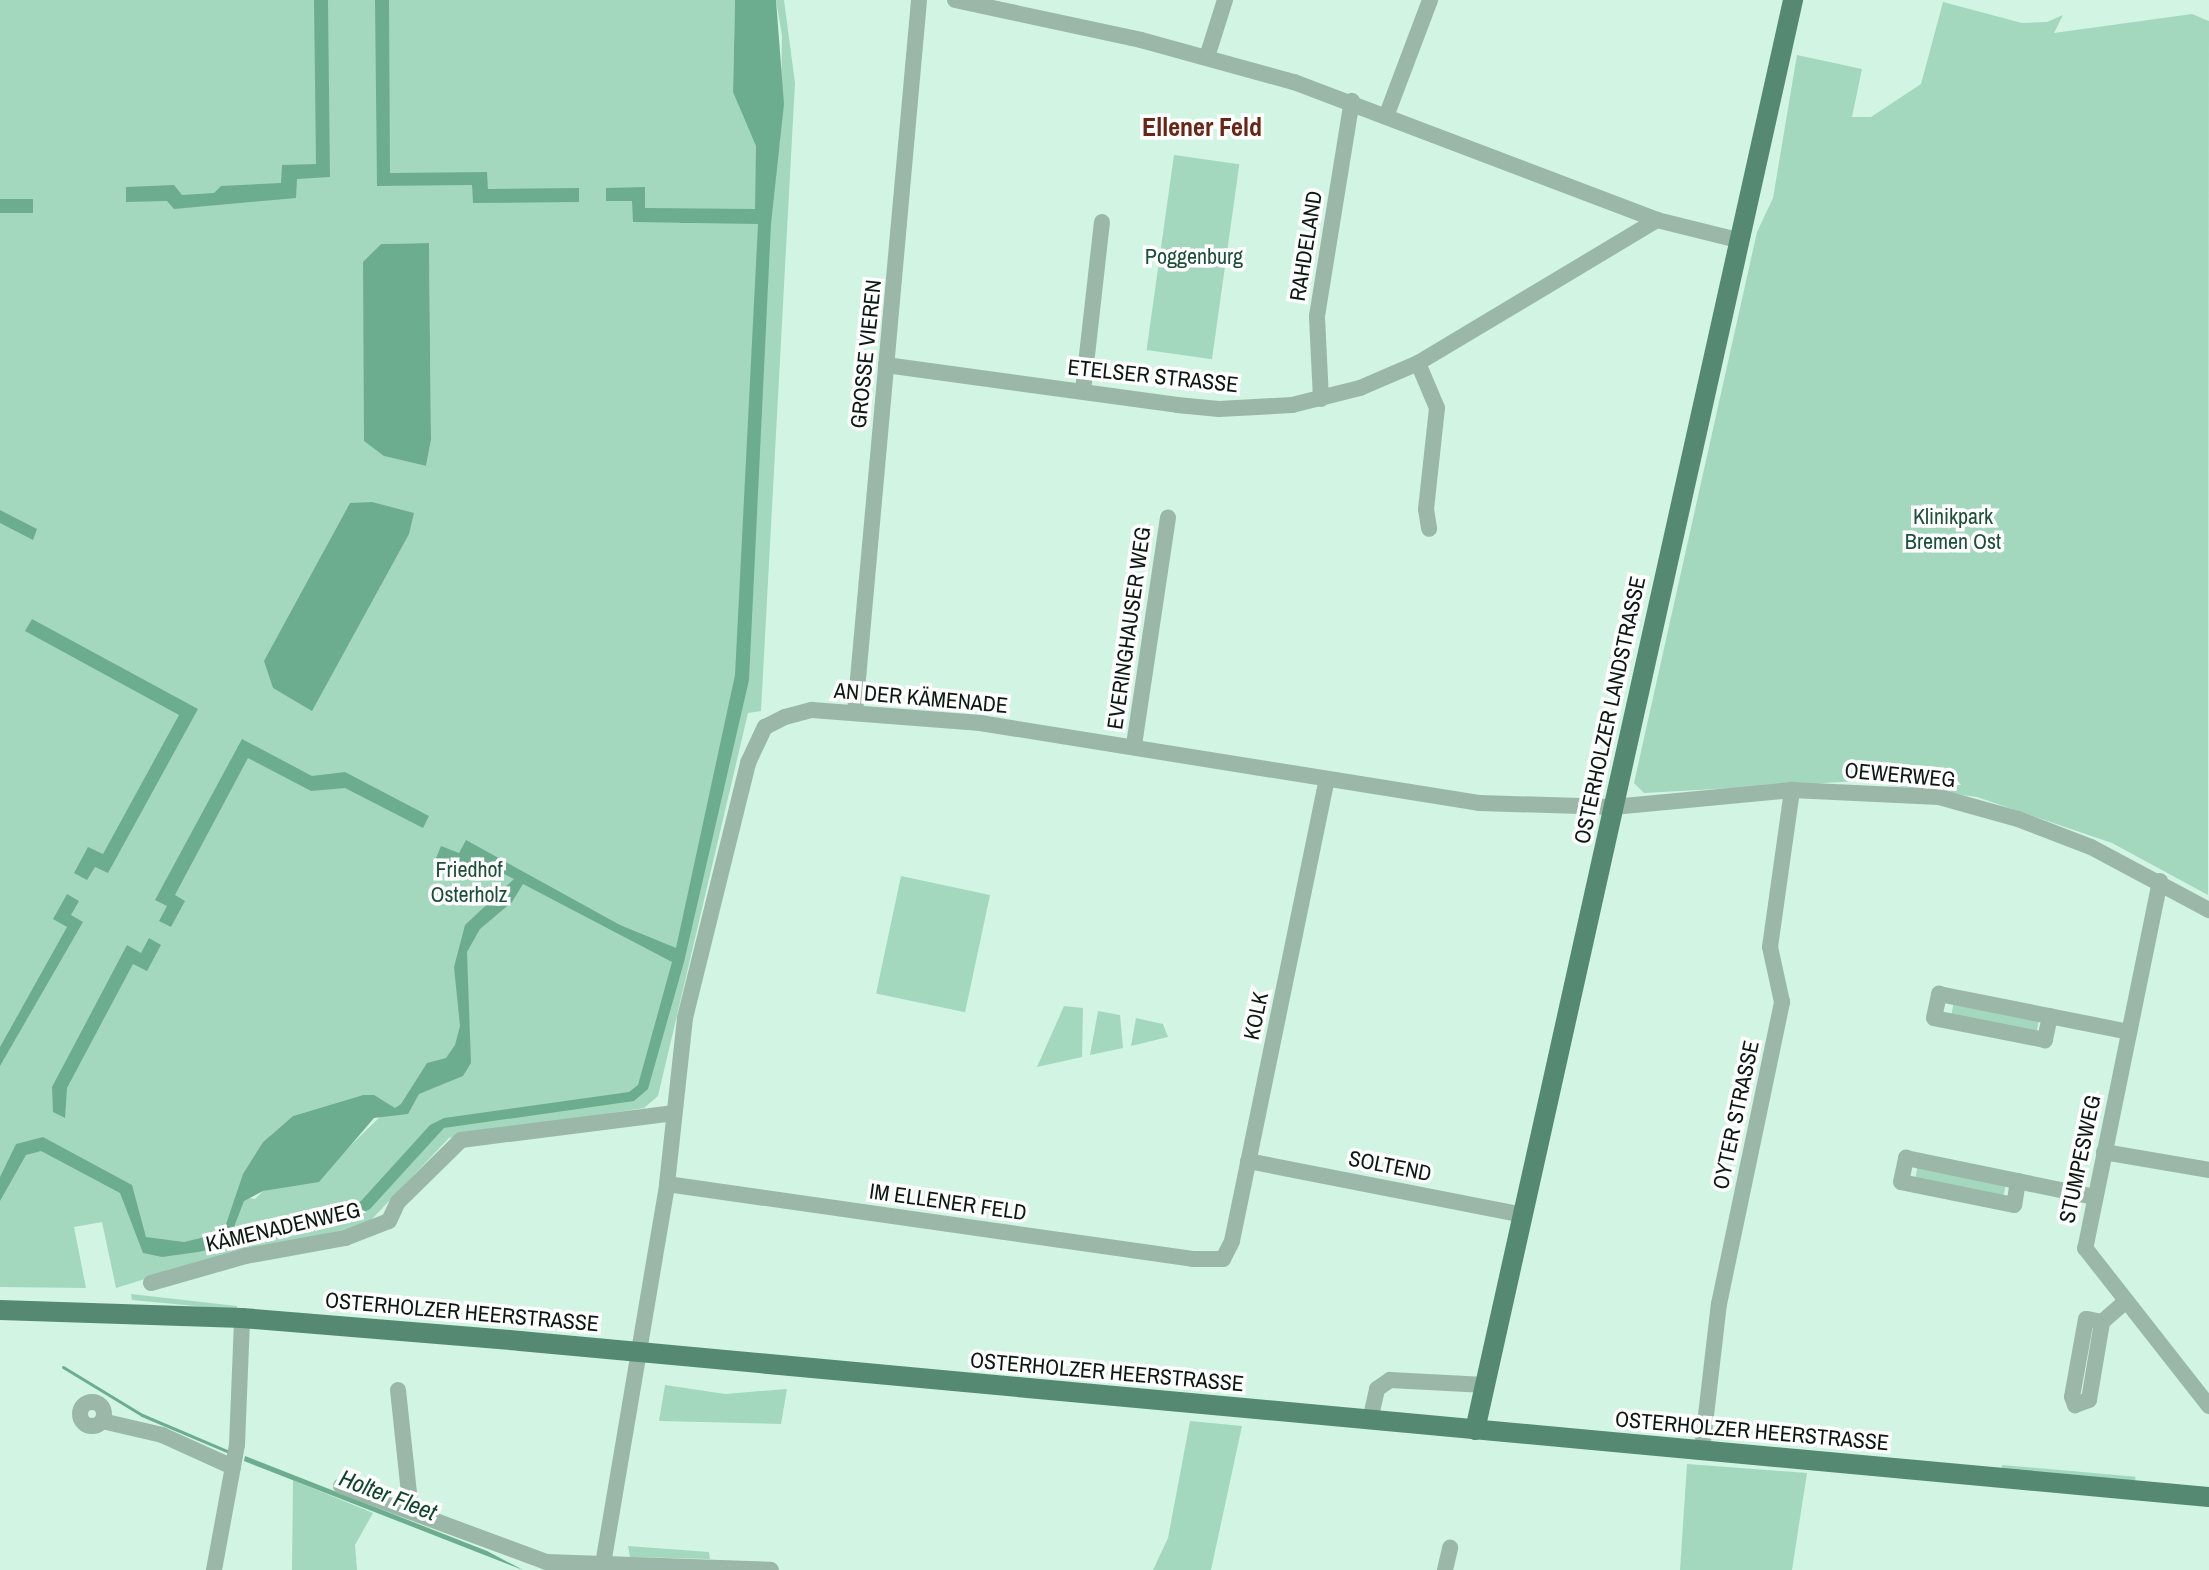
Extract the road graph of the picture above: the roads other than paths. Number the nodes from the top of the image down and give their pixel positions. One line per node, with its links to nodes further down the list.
1 (919, 0): 14 (street, GROSSE VIEREN)
2 (955, 0): 6 (street)
3 (1225, 0): 7 (street)
4 (1430, 0): 9 (street)
5 (1793, 0): 12 (main road, OSTERHOLZER LANDSTRASSE)
6 (1034, 7): 7 (street)
7 (1207, 57): 8 (street)
8 (1352, 101): 9 (street); 16 (street, RAHDELAND)
9 (1387, 114): 10 (street)
10 (1657, 220): 12 (street); 13 (street, ETELSER STRASSE)
11 (1102, 222): 15 (street)
12 (1738, 240): 23 (main road, OSTERHOLZER LANDSTRASSE)
13 (1418, 363): 16 (street, ETELSER STRASSE); 18 (street)
14 (886, 365): 15 (street, ETELSER STRASSE); 19 (street, GROSSE VIEREN)
15 (1083, 391): 16 (street, ETELSER STRASSE)
16 (1321, 399)
17 (1168, 518): 20 (street, EVERINGHAUSER WEG)
18 (1429, 529)
19 (855, 712): 20 (street, AN DER KÄMENADE); 28 (street, AN DER KÄMENADE)
20 (1134, 745): 21 (street, AN DER KÄMENADE)
21 (1327, 780): 23 (street, AN DER KÄMENADE); 30 (street, KOLK)
22 (1792, 790): 23 (street, OEWERWEG); 24 (street, OEWERWEG); 49 (street, OYTER STRASSE)
23 (1613, 807): 35 (main road, OSTERHOLZER LANDSTRASSE)
24 (2160, 881): 25 (street, OEWERWEG); 27 (street, STUMPESWEG)
25 (2209, 910)
26 (2050, 1016): 26 (street); 27 (street)
27 (2129, 1032): 29 (street, STUMPESWEG)
28 (674, 1113): 33 (street, AN DER KÄMENADE); 37 (street, KÄMENADENWEG)
29 (2104, 1152): 31 (street); 34 (street, STUMPESWEG)
30 (1248, 1161): 35 (street, SOLTEND); 36 (street, KOLK)
31 (2209, 1170)
32 (2018, 1181): 32 (street); 34 (street)
33 (667, 1184): 36 (street, IM ELLENER FELD); 42 (street, AN DER KÄMENADE)
34 (2094, 1197): 38 (street, STUMPESWEG)
35 (1523, 1215): 43 (main road, OSTERHOLZER LANDSTRASSE)
36 (1223, 1259)
37 (151, 1283)
38 (2125, 1302): 41 (street); 45 (street, STUMPESWEG)
39 (0, 1310): 40 (main road, OSTERHOLZER HEERSTRASSE)
40 (242, 1318): 42 (main road, OSTERHOLZER HEERSTRASSE); 50 (street)
41 (2102, 1322)
42 (639, 1351): 46 (main road, OSTERHOLZER HEERSTRASSE); 55 (street, AN DER KÄMENADE)
43 (1485, 1385): 46 (street); 48 (main road, OSTERHOLZER LANDSTRASSE)
44 (398, 1390): 53 (street)
45 (2209, 1406)
46 (1370, 1420): 48 (main road, OSTERHOLZER HEERSTRASSE)
47 (102, 1421): 50 (street)
48 (1475, 1430): 49 (main road, OSTERHOLZER HEERSTRASSE)
49 (1702, 1450): 52 (main road, OSTERHOLZER HEERSTRASSE)
50 (233, 1467): 56 (street)
51 (341, 1486): 53 (street)
52 (2209, 1497)
53 (411, 1511): 55 (street)
54 (1450, 1548): 58 (street)
55 (603, 1566): 57 (street)
56 (214, 1570)
57 (771, 1570)
58 (1445, 1570)

